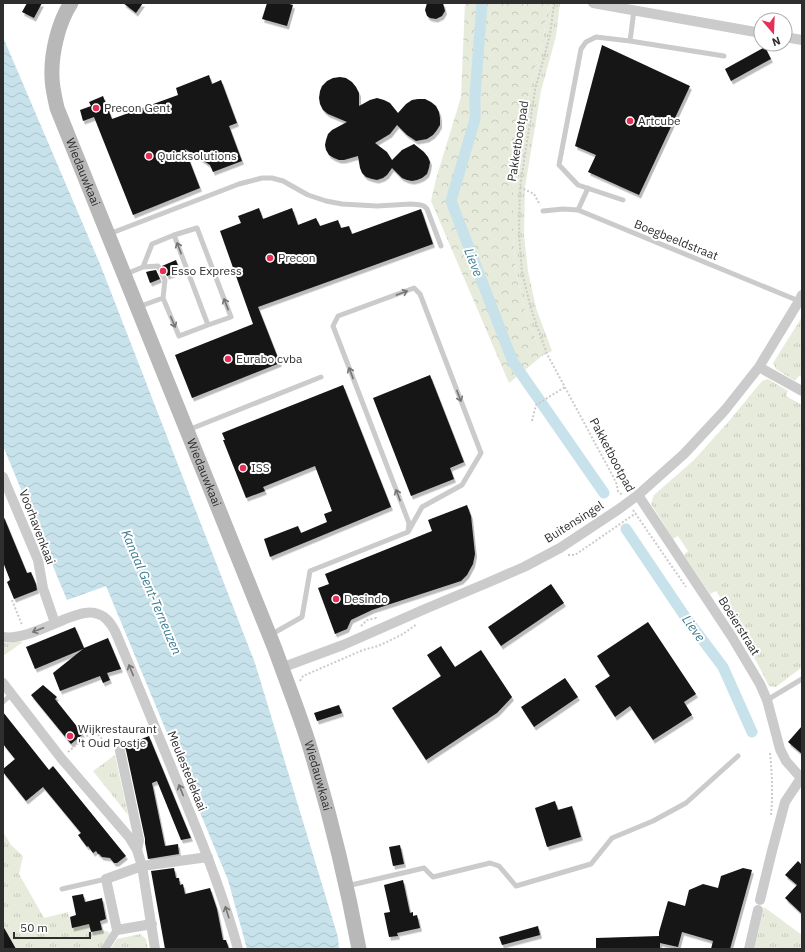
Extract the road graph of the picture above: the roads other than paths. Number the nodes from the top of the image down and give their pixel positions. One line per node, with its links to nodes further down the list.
1 (71, 3): 11 (main road, Wiedauwkaai)
2 (593, 3): 3 (street)
3 (634, 10): 4 (street); 5 (lane)
4 (753, 32)
5 (630, 41): 6 (lane); 7 (lane)
6 (724, 56)
7 (588, 188): 8 (lane); 9 (lane)
8 (623, 200)
9 (578, 210): 10 (lane, Boegbeeldstraat); 17 (lane, Boegbeeldstraat)
10 (543, 211)
11 (108, 235): 13 (lane); 15 (main road, Wiedauwkaai)
12 (174, 235): 14 (lane); 19 (lane, one-way to 12); 19 (lane, one-way to 12)
13 (441, 246)
14 (143, 267): 15 (lane); 16 (lane)
15 (124, 274): 18 (main road, Wiedauwkaai)
16 (163, 298): 18 (lane); 19 (lane, one-way to 19)
17 (801, 298): 20 (street, Buitensingel)
18 (137, 307): 23 (main road, Wiedauwkaai)
19 (208, 325)
20 (759, 367): 22 (street); 25 (street, Buitensingel)
21 (321, 377): 23 (lane)
22 (802, 391)
23 (187, 431): 28 (main road, Wiedauwkaai)
24 (3, 477): 27 (street, Voorhavenkaai)
25 (638, 495): 30 (street, Buitensingel); 34 (street, Boeierstraat)
26 (408, 532): 26 (lane, one-way to 26); 28 (lane)
27 (54, 620): 29 (street, Meulestedekaai, one-way to 29); 40 (street, Meulestedekaai, one-way to 27)
28 (269, 636): 30 (main road, Wiedauwkaai)
29 (3, 637)
30 (281, 668): 43 (main road, Wiedauwkaai)
31 (802, 679): 34 (lane)
32 (3, 683): 33 (street)
33 (12, 694): 35 (lane); 39 (street)
34 (767, 700): 38 (street, Boeierstraat)
35 (3, 702)
36 (120, 751): 39 (street)
37 (738, 756): 43 (lane)
38 (802, 778): 51 (street, Boeierstraat)
39 (137, 850): 41 (street)
40 (208, 857): 41 (street); 49 (street, Meulestedekaai, one-way to 40)
41 (142, 866): 42 (street); 45 (street)
42 (106, 879): 44 (lane); 46 (street)
43 (346, 886): 50 (main road, Wiedauwkaai)
44 (62, 889)
45 (152, 924): 46 (street); 48 (street)
46 (117, 930): 47 (street)
47 (106, 949)
48 (155, 949)
49 (238, 949)
50 (360, 949)
51 (749, 949)

